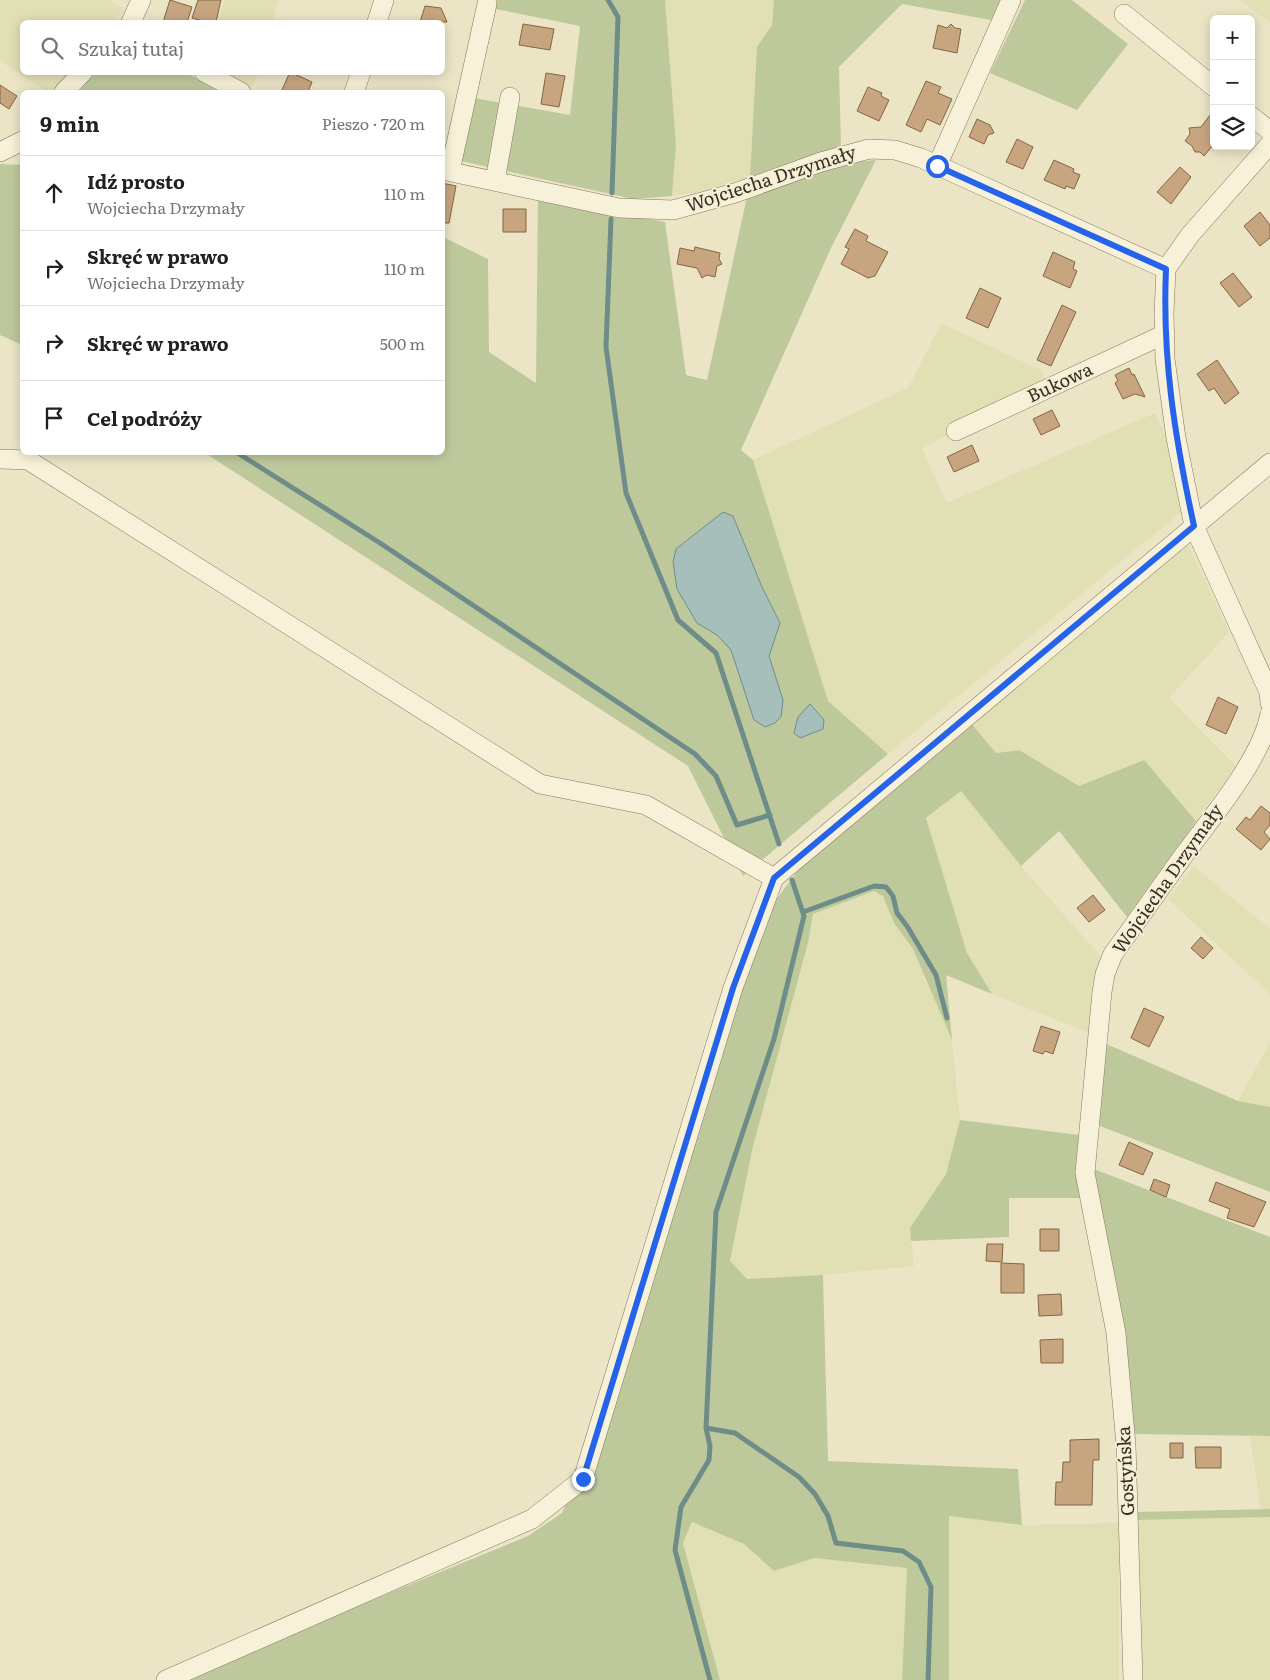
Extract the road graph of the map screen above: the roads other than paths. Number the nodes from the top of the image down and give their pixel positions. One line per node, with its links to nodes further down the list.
1 (141, 0): 6 (street)
2 (384, 0): 7 (street)
3 (1011, 0): 21 (street)
4 (487, 4): 22 (street)
5 (1124, 14): 11 (street)
6 (134, 20)
7 (378, 20)
8 (80, 75): 12 (street)
9 (210, 75): 13 (street)
10 (360, 75): 14 (street)
11 (1210, 84)
12 (66, 90)
13 (237, 90)
14 (355, 90)
15 (510, 97): 23 (street)
16 (1255, 119): 17 (street)
17 (1270, 131)
18 (20, 142): 20 (street)
19 (1270, 144): 24 (street)
20 (0, 152)
21 (937, 166): 23 (street, Wojciecha Drzymały); 24 (street, Wojciecha Drzymały)
22 (446, 170): 23 (street, Wojciecha Drzymały)
23 (495, 181)
24 (1166, 269): 25 (street)
25 (1165, 334): 26 (street, Bukowa); 29 (street)
26 (956, 431)
27 (0, 459): 32 (street)
28 (1270, 462): 29 (street)
29 (1194, 526): 30 (street); 32 (street)
30 (1270, 704)
31 (1270, 714): 33 (street, Wojciecha Drzymały)
32 (774, 878): 34 (street)
33 (1103, 1263): 35 (street, Gostyńska)
34 (166, 1680)
35 (1133, 1680)

